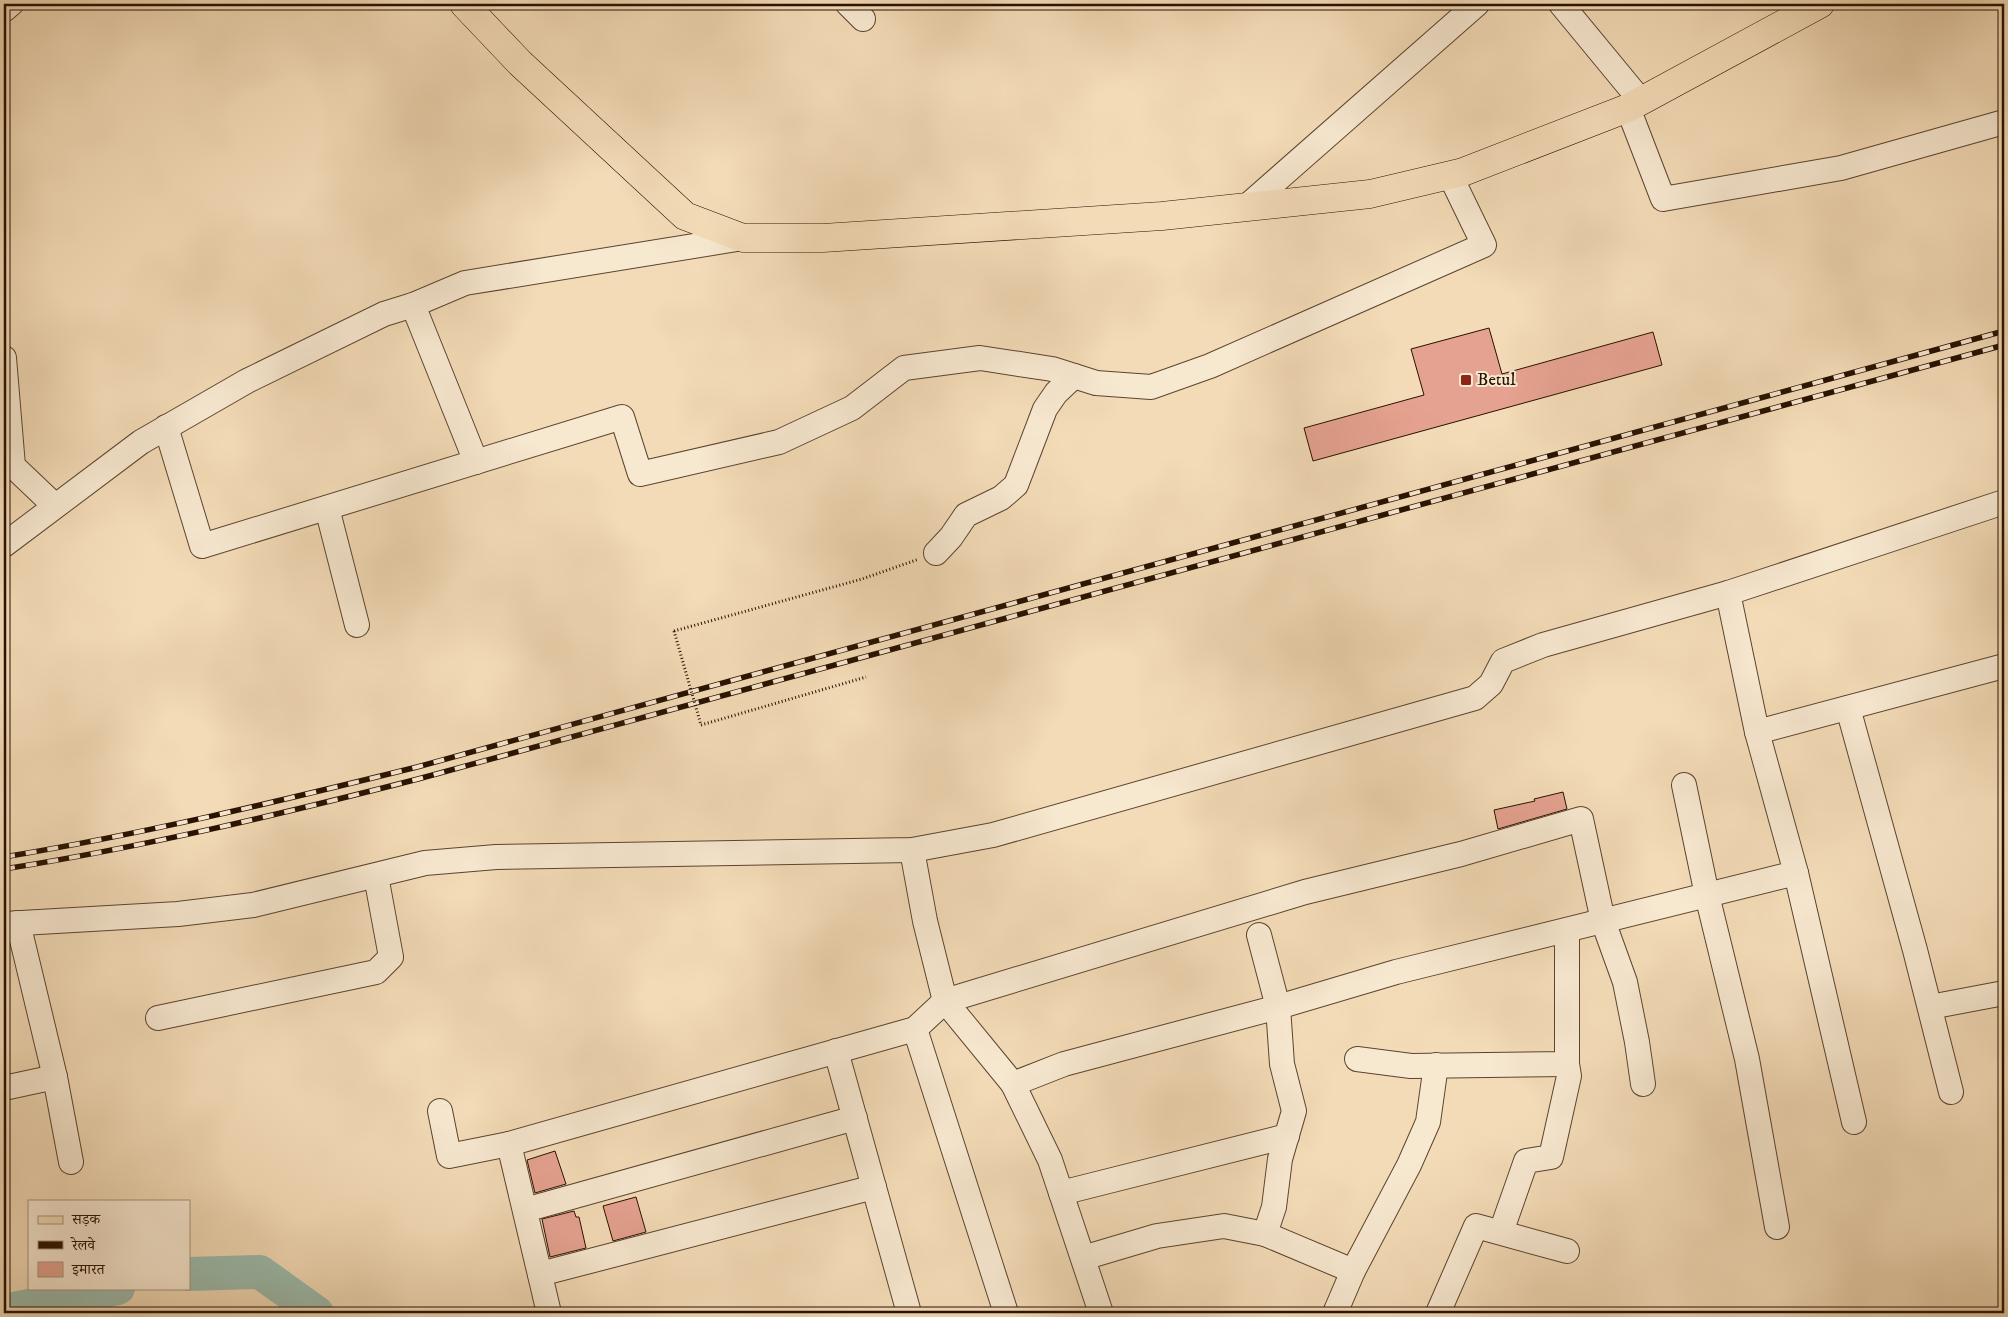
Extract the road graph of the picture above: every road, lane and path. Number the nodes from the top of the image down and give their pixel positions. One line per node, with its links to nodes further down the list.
1 (11, 4): 6 (street)
2 (464, 4): 11 (main road)
3 (1477, 4): 10 (street)
4 (1561, 4): 7 (street)
5 (1820, 4): 7 (main road)
6 (4, 10)
7 (1635, 104): 8 (street); 9 (main road)
8 (2004, 122)
9 (1450, 175): 10 (main road); 14 (street)
10 (1246, 207): 11 (main road)
11 (743, 238): 12 (street)
12 (413, 305): 15 (street); 16 (street)
13 (4, 358): 17 (street)
14 (1074, 376): 16 (street); 22 (street)
15 (166, 427): 19 (street); 20 (street)
16 (476, 462): 20 (street)
17 (9, 469): 19 (street)
18 (2004, 502): 23 (street)
19 (55, 506): 21 (street)
20 (327, 508): 24 (street)
21 (4, 545)
22 (936, 553): 26 (path, bridge)
23 (1728, 592): 28 (street); 30 (street)
24 (357, 625)
25 (2004, 666): 27 (street)
26 (866, 678)
27 (1848, 708): 28 (street); 41 (street)
28 (1757, 732): 31 (street)
29 (1684, 785): 33 (street)
30 (912, 850): 32 (street); 39 (street)
31 (1796, 873): 33 (street); 55 (street)
32 (376, 876): 35 (street); 42 (street)
33 (1706, 896): 34 (street); 62 (street)
34 (1603, 921): 36 (street); 39 (street); 50 (street)
35 (11, 924): 48 (street)
36 (1567, 930): 40 (street); 46 (street)
37 (1259, 935): 40 (street)
38 (2004, 993): 41 (street)
39 (945, 1001): 43 (street); 49 (street)
40 (1278, 1007): 49 (street); 56 (street)
41 (1930, 1007): 52 (street)
42 (158, 1018)
43 (915, 1029): 44 (street); 71 (street)
44 (836, 1052): 54 (street); 57 (street)
45 (1357, 1060): 47 (street)
46 (1567, 1064): 47 (street); 63 (street)
47 (1436, 1065): 67 (street)
48 (55, 1077): 51 (street); 58 (street)
49 (1013, 1084): 60 (street)
50 (1643, 1084)
51 (4, 1088)
52 (1951, 1092)
53 (440, 1111): 57 (street)
54 (855, 1118): 59 (street); 61 (street)
55 (1854, 1122)
56 (1287, 1136): 60 (street); 64 (street)
57 (509, 1144): 61 (street)
58 (71, 1162)
59 (874, 1187): 68 (street); 70 (street)
60 (1061, 1193): 66 (street)
61 (525, 1210): 68 (street)
62 (1776, 1226)
63 (1501, 1232): 65 (street); 74 (street)
64 (1265, 1234): 66 (street); 67 (street)
65 (1567, 1251)
66 (1083, 1258): 72 (street)
67 (1353, 1271): 73 (street)
68 (540, 1274): 69 (street)
69 (549, 1313)
70 (909, 1313)
71 (1006, 1313)
72 (1101, 1313)
73 (1335, 1313)
74 (1438, 1313)

